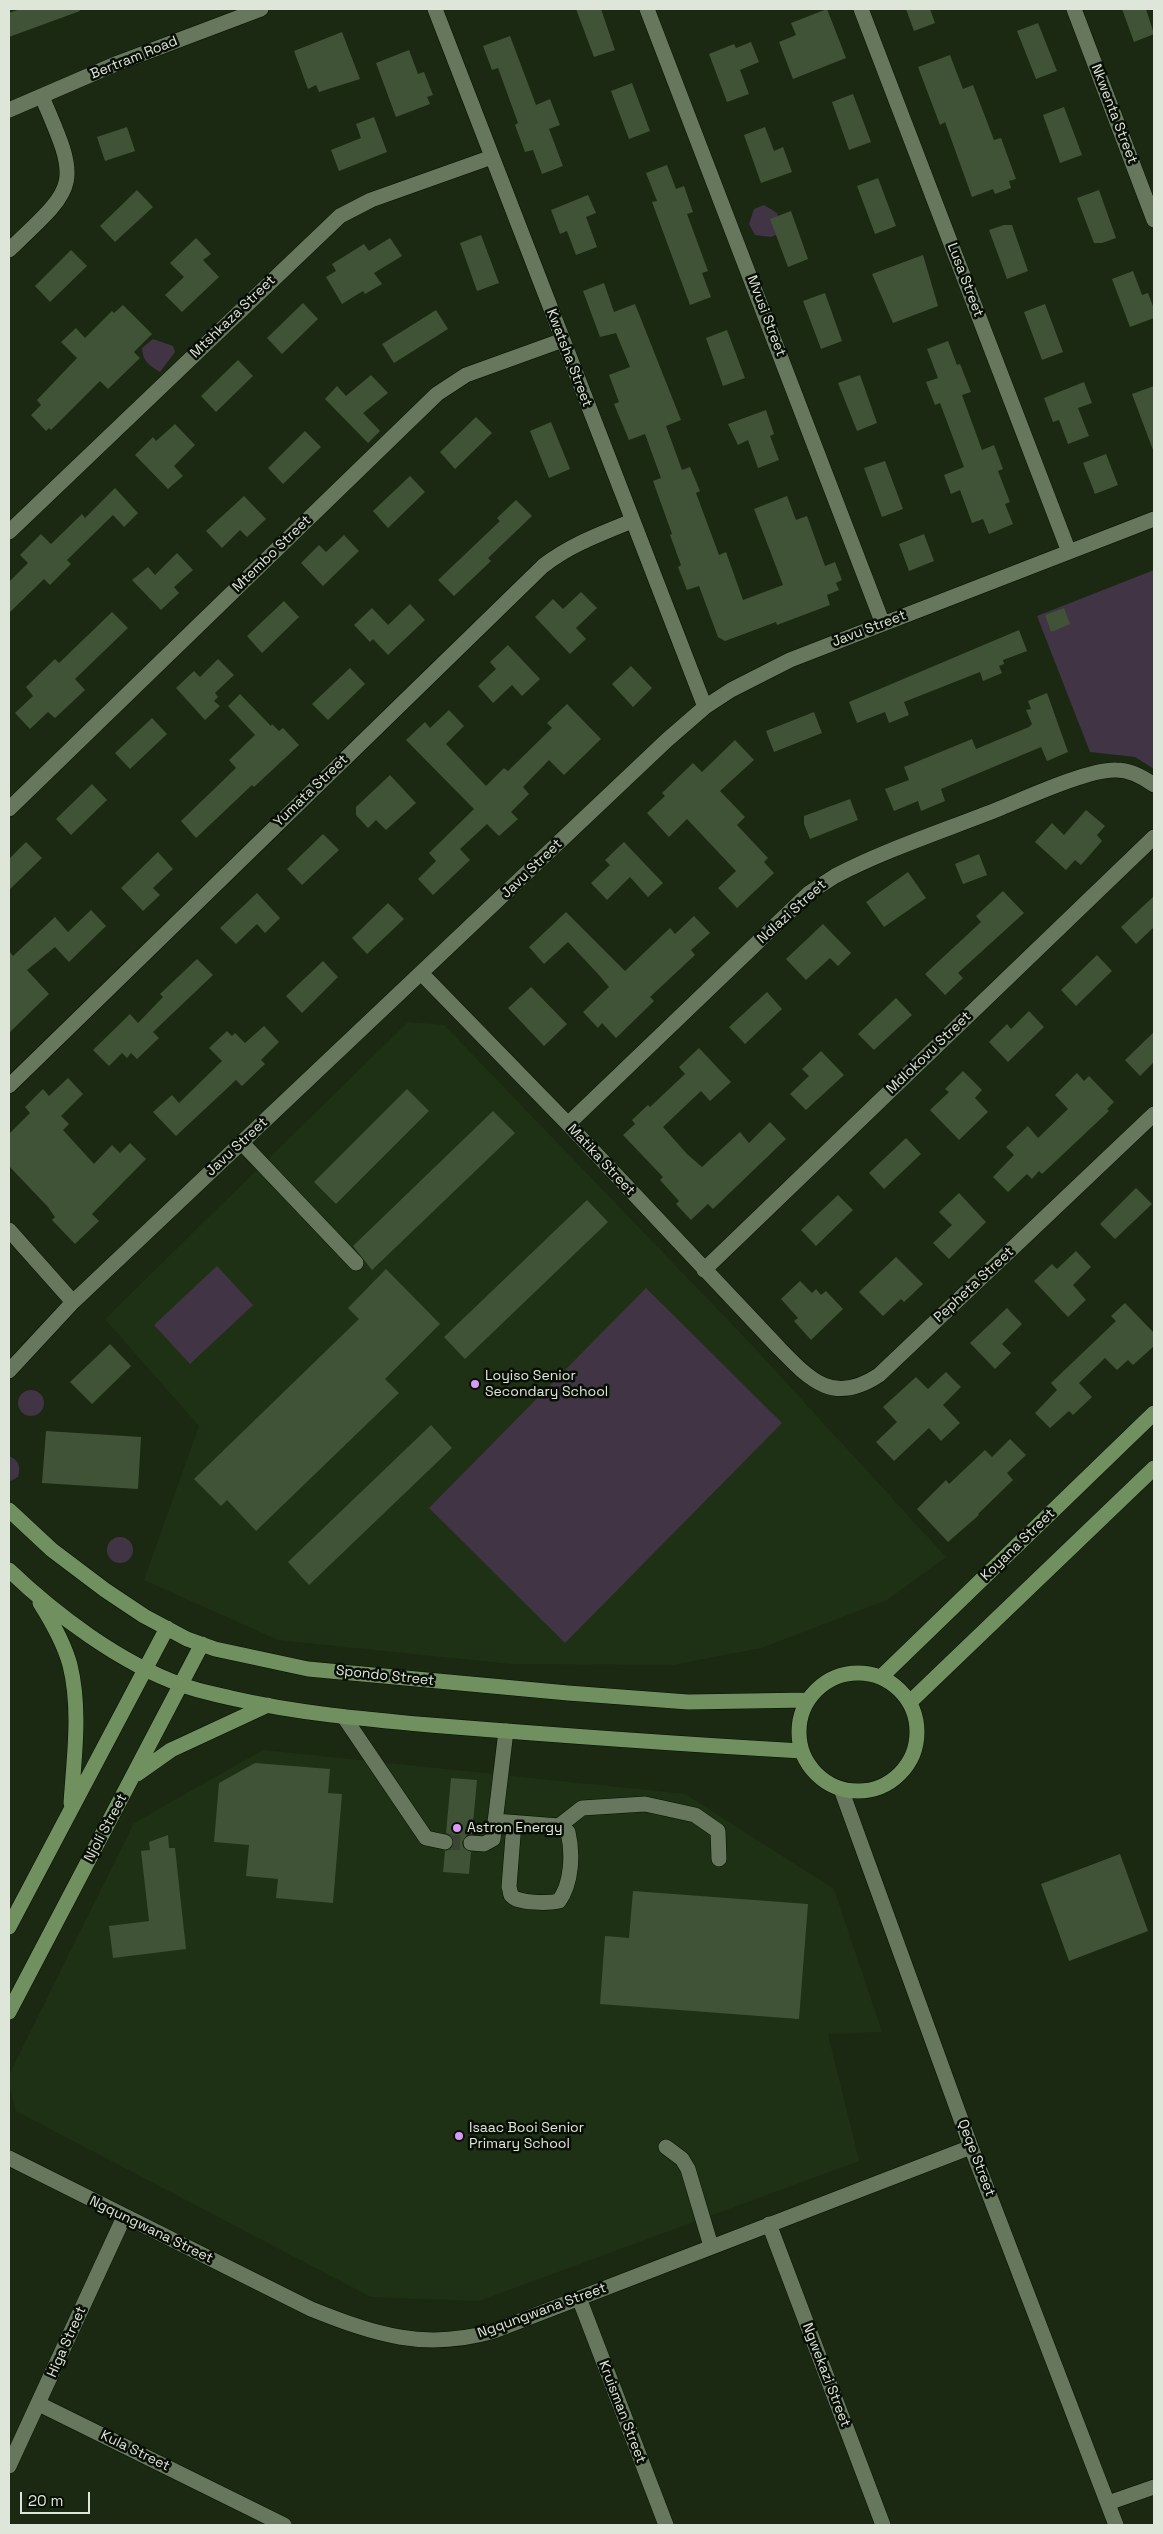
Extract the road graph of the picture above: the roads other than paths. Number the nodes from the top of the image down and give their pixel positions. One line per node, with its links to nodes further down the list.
1 (261, 9): 6 (street, Bertram Road)
2 (434, 9): 8 (street, Kwatsha Street)
3 (647, 9): 16 (street, Mvusi Street)
4 (861, 9): 15 (street, Lusa Street)
5 (1074, 9): 9 (street, Nkwenta Street)
6 (42, 97): 7 (street, Bertram Road); 10 (street)
7 (9, 110)
8 (492, 157): 11 (street, Kwatsha Street); 14 (street, Mtshkaza Street)
9 (1154, 220)
10 (9, 250)
11 (563, 340): 13 (street, Kwatsha Street); 19 (street, Mtembo Street)
12 (1154, 519): 15 (street, Javu Street)
13 (632, 521): 17 (street, Kwatsha Street); 22 (street, Yumata Street)
14 (9, 532)
15 (1069, 552): 16 (street, Javu Street)
16 (883, 624): 17 (street, Javu Street)
17 (705, 707): 21 (street, Javu Street)
18 (1154, 785): 24 (street, Ndlazi Street)
19 (9, 810)
20 (1154, 837): 28 (street, Mdlokovu Street)
21 (422, 974): 24 (street, Matika Street); 25 (street, Javu Street)
22 (9, 1086)
23 (1154, 1114): 30 (street, Pepheta Street)
24 (568, 1124): 28 (street, Matika Street)
25 (242, 1143): 27 (street); 29 (street, Javu Street)
26 (9, 1230): 29 (street)
27 (356, 1263)
28 (704, 1270): 30 (street, Matika Street)
29 (73, 1302): 31 (street, Javu Street)
30 (779, 1348)
31 (9, 1371)
32 (1154, 1413): 40 (main road, Koyana Street)
33 (1154, 1468): 43 (main road)
34 (9, 1510): 37 (main road, Spondo Street)
35 (9, 1570): 36 (main road)
36 (37, 1597): 39 (main road); 50 (main road)
37 (167, 1628): 38 (main road, Spondo Street); 39 (main road)
38 (202, 1644): 41 (main road, Njoli Street); 42 (main road, Spondo Street)
39 (145, 1668): 41 (main road); 50 (main road)
40 (881, 1677): 42 (main road); 43 (main road)
41 (181, 1685): 44 (main road); 48 (main road, Njoli Street)
42 (808, 1700): 47 (main road)
43 (910, 1702): 49 (main road)
44 (268, 1706): 45 (main road); 48 (main road)
45 (344, 1717): 46 (main road); 54 (street)
46 (506, 1731): 47 (main road); 51 (street)
47 (802, 1751): 49 (main road)
48 (133, 1776): 58 (main road, Njoli Street)
49 (841, 1789): 60 (street, Qeqe Street)
50 (71, 1809): 57 (main road)
51 (495, 1821): 52 (street); 55 (street)
52 (514, 1823): 53 (street); 53 (street)
53 (559, 1826): 56 (street)
54 (445, 1842)
55 (471, 1843)
56 (719, 1859)
57 (9, 1927)
58 (9, 2012)
59 (666, 2147): 64 (street)
60 (971, 2147): 63 (street, Ngqungwana Street); 69 (street, Qeqe Street)
61 (9, 2158): 62 (street, Ngqungwana Street)
62 (124, 2217): 65 (street, Ngqungwana Street); 66 (street, Higa Street)
63 (769, 2224): 64 (street, Ngqungwana Street); 72 (street, Ngwekazi Street)
64 (711, 2246): 65 (street, Ngqungwana Street)
65 (579, 2298): 71 (street, Kruisman Street)
66 (39, 2404): 67 (street, Higa Street); 70 (street, Kula Street)
67 (9, 2466)
68 (1154, 2486): 69 (street)
69 (1108, 2504): 73 (street, Qeqe Street)
70 (284, 2525)
71 (666, 2525)
72 (884, 2525)
73 (1116, 2525)

